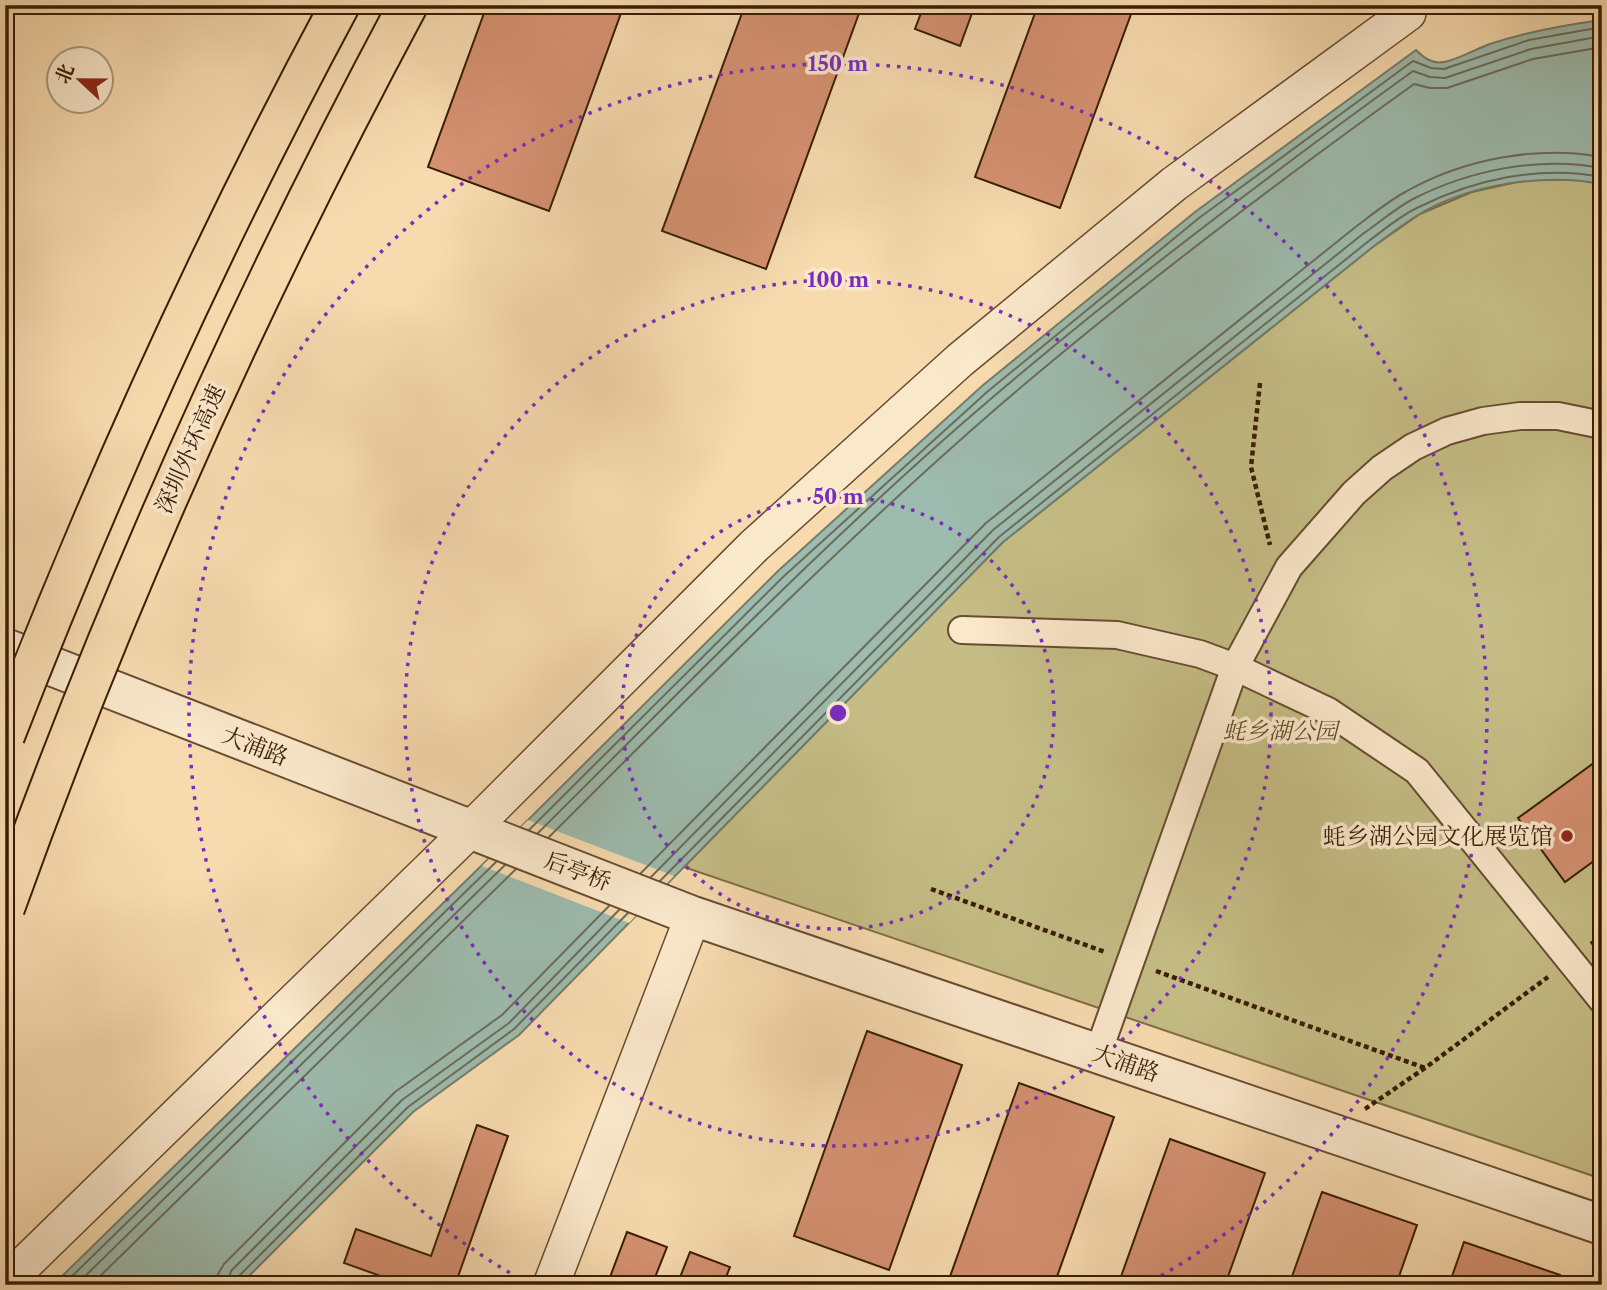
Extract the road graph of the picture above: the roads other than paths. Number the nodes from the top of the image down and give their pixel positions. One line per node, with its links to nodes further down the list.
1 (340, 5): 8 (highway, bridge)
2 (408, 5): 12 (highway, 深圳外环高速, bridge)
3 (1408, 13): 9 (street)
4 (1602, 425): 7 (street)
5 (962, 630): 7 (street)
6 (5, 648): 9 (street, 大浦路)
7 (1235, 667): 14 (street); 15 (street)
8 (5, 736)
9 (470, 830): 10 (street, 大浦路); 17 (street)
10 (505, 843): 11 (street, 后亭桥)
11 (652, 900): 13 (street, 大浦路)
12 (5, 908)
13 (693, 916): 15 (street, 大浦路); 18 (street)
14 (1602, 1000)
15 (1098, 1053): 16 (street, 大浦路)
16 (1602, 1225)
17 (5, 1283)
18 (551, 1285)

